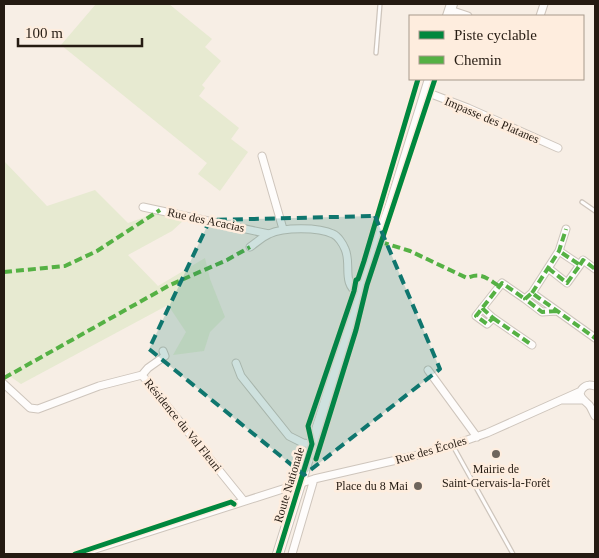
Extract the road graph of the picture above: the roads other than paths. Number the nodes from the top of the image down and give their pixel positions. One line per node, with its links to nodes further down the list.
1 (380, 4): 4 (lane)
2 (450, 10): 3 (street)
3 (465, 15)
4 (376, 53)
5 (430, 80): 6 (main road, Route Nationale)
6 (426, 92): 7 (street, Impasse des Platanes); 21 (main road, Route Nationale)
7 (558, 148)
8 (262, 156): 12 (street)
9 (582, 202): 11 (lane)
10 (143, 207): 14 (street, Rue des Acacias)
11 (595, 211)
12 (283, 229): 14 (street, Rue des Acacias); 21 (street, Rue des Acacias)
13 (566, 229): 16 (street)
14 (268, 234): 15 (street, Rue des Acacias)
15 (250, 247)
16 (560, 251): 17 (street); 18 (street)
17 (580, 265): 18 (street); 19 (street)
18 (548, 268): 20 (street)
19 (595, 269)
20 (532, 293): 22 (street); 23 (street)
21 (359, 294): 37 (main road, Route Nationale)
22 (525, 299): 23 (street); 25 (street)
23 (557, 311): 24 (street)
24 (595, 338)
25 (532, 345)
26 (163, 351): 29 (street)
27 (236, 363): 37 (street)
28 (428, 370): 36 (street)
29 (142, 375): 30 (street, Résidence du Val Fleuri); 41 (street, Résidence du Val Fleuri)
30 (4, 384)
31 (594, 384): 32 (street, Rue des Écoles)
32 (581, 391): 33 (street, Rue des Écoles); 34 (street)
33 (557, 401): 34 (street, Rue des Écoles); 36 (street, Rue des Écoles)
34 (588, 403): 35 (street)
35 (595, 416)
36 (477, 437): 38 (street, Rue des Écoles)
37 (312, 444): 40 (main road, Route Nationale)
38 (452, 446): 39 (street, Rue des Écoles); 45 (lane)
39 (314, 479): 40 (street, Rue des Écoles); 44 (street)
40 (300, 484): 41 (street, Rue des Écoles); 43 (main road, Route Nationale)
41 (244, 500): 42 (street, Rue des Écoles)
42 (80, 554)
43 (278, 554)
44 (292, 554)
45 (513, 554)

